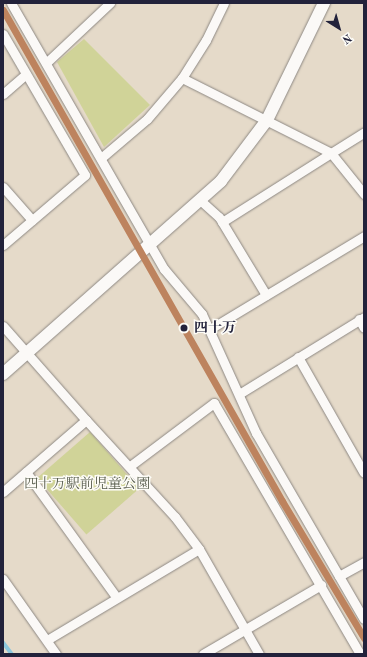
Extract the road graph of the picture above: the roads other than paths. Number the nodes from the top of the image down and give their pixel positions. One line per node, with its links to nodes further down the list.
1 (11, 3): 6 (street)
2 (110, 3): 6 (street)
3 (224, 3): 8 (street)
4 (324, 3): 10 (street)
5 (3, 34): 7 (street)
6 (46, 63): 13 (street)
7 (26, 74): 9 (street); 17 (street)
8 (182, 78): 10 (street); 13 (street)
9 (3, 94)
10 (267, 120): 12 (street); 16 (street)
11 (364, 132): 12 (street)
12 (331, 153): 15 (street); 18 (street)
13 (101, 158): 21 (street)
14 (3, 187): 17 (street)
15 (364, 194)
16 (200, 200): 18 (street); 21 (street)
17 (32, 220): 20 (street)
18 (222, 222): 22 (street)
19 (364, 236): 22 (street)
20 (3, 245)
21 (150, 245): 26 (street); 27 (street)
22 (266, 295): 26 (street)
23 (362, 318): 25 (street); 28 (street)
24 (3, 326): 27 (street)
25 (364, 328)
26 (210, 329): 30 (street)
27 (27, 352): 29 (street); 31 (street)
28 (298, 358): 30 (street); 34 (street)
29 (3, 374)
30 (240, 394): 38 (street)
31 (86, 420): 32 (street); 33 (street)
32 (130, 466): 36 (street); 40 (street)
33 (26, 472): 35 (street); 41 (street)
34 (364, 473)
35 (3, 492)
36 (199, 550): 41 (street); 43 (street)
37 (364, 562): 38 (street)
38 (339, 576): 42 (street)
39 (3, 579): 44 (street)
40 (321, 585): 43 (street); 48 (street)
41 (116, 598): 44 (street)
42 (364, 618)
43 (245, 629): 46 (street); 47 (street)
44 (47, 640): 45 (street)
45 (56, 654)
46 (202, 654)
47 (259, 654)
48 (360, 654)

